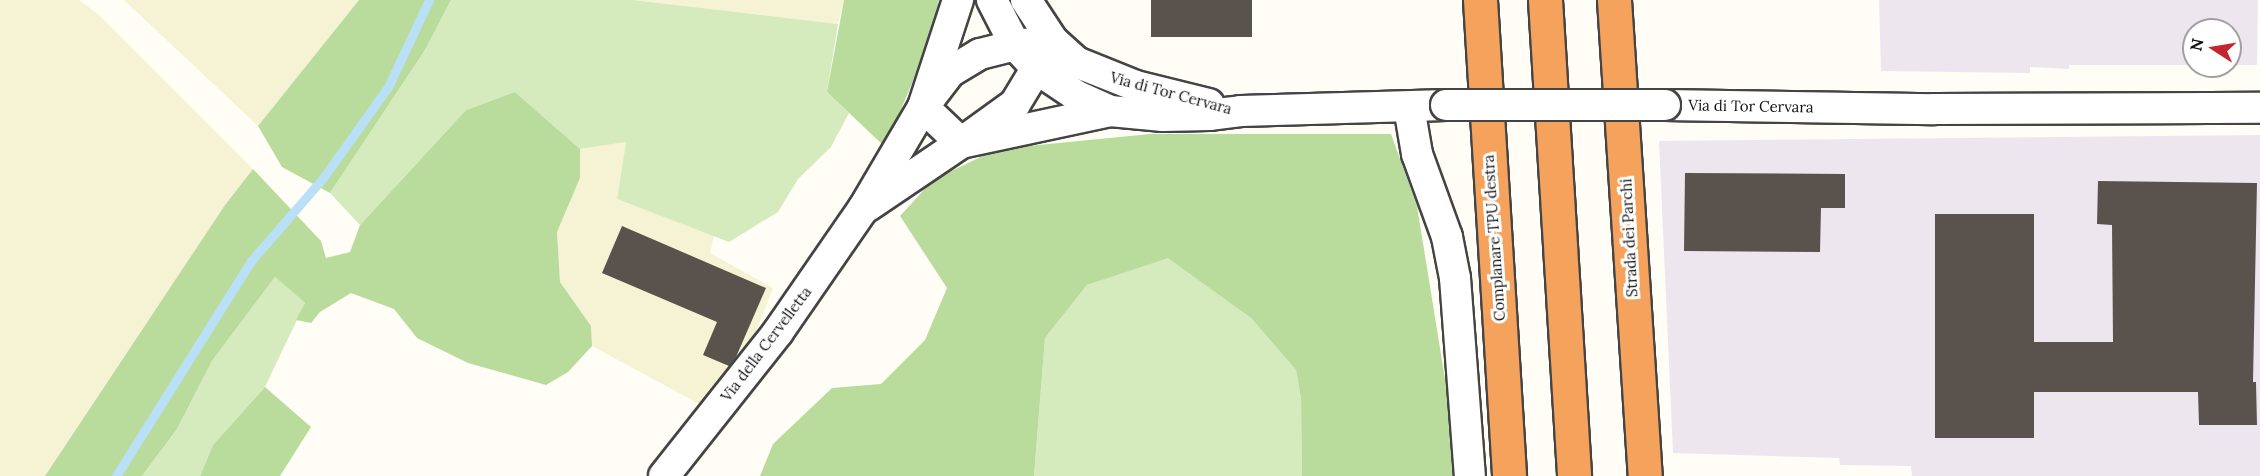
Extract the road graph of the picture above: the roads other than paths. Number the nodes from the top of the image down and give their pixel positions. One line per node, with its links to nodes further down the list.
1 (958, 0): 10 (street)
2 (992, 0): 8 (street, Via di Tor Cervara)
3 (1026, 0): 7 (street, Via di Tor Cervara)
4 (1479, 0): 19 (highway, Complanare TPU destra)
5 (1545, 0): 20 (highway)
6 (1614, 0): 21 (highway, Strada dei Parchi)
7 (1053, 41): 8 (street); 9 (street); 14 (street, Via di Tor Cervara)
8 (1015, 45): 9 (street, Via di Tor Cervara); 10 (street)
9 (1037, 69): 13 (street, Via di Tor Cervara); 15 (street)
10 (923, 106): 15 (street); 16 (street, Via della Cervelletta)
11 (1409, 106): 12 (street, Via di Tor Cervara, bridge); 14 (street, Via di Tor Cervara); 18 (street)
12 (2260, 108)
13 (1110, 111): 14 (street, Via di Tor Cervara); 15 (street)
14 (1241, 111)
15 (961, 143): 16 (street)
16 (863, 209): 17 (street, Via della Cervelletta)
17 (664, 476)
18 (1470, 476)
19 (1509, 476)
20 (1574, 476)
21 (1645, 476)

